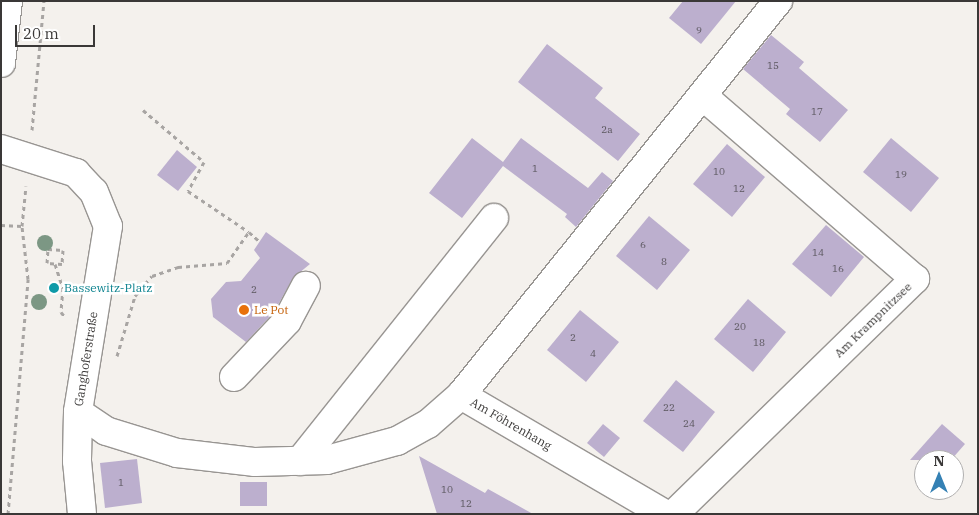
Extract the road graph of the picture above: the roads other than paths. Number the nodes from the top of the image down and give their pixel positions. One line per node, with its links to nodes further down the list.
1 (8, 1): 3 (street)
2 (778, 1): 4 (street)
3 (1, 63)
4 (703, 96): 9 (street); 14 (street, Am Krampnitzsee)
5 (1, 149): 10 (street, Ganghoferstraße)
6 (494, 218): 11 (street)
7 (306, 286): 8 (street)
8 (234, 377)
9 (461, 395): 11 (street, Am Föhrenhang); 13 (street, Am Föhrenhang)
10 (78, 412): 11 (street, Am Föhrenhang); 12 (street, Ganghoferstraße)
11 (300, 461)
12 (82, 514)
13 (664, 514)
14 (674, 514)

